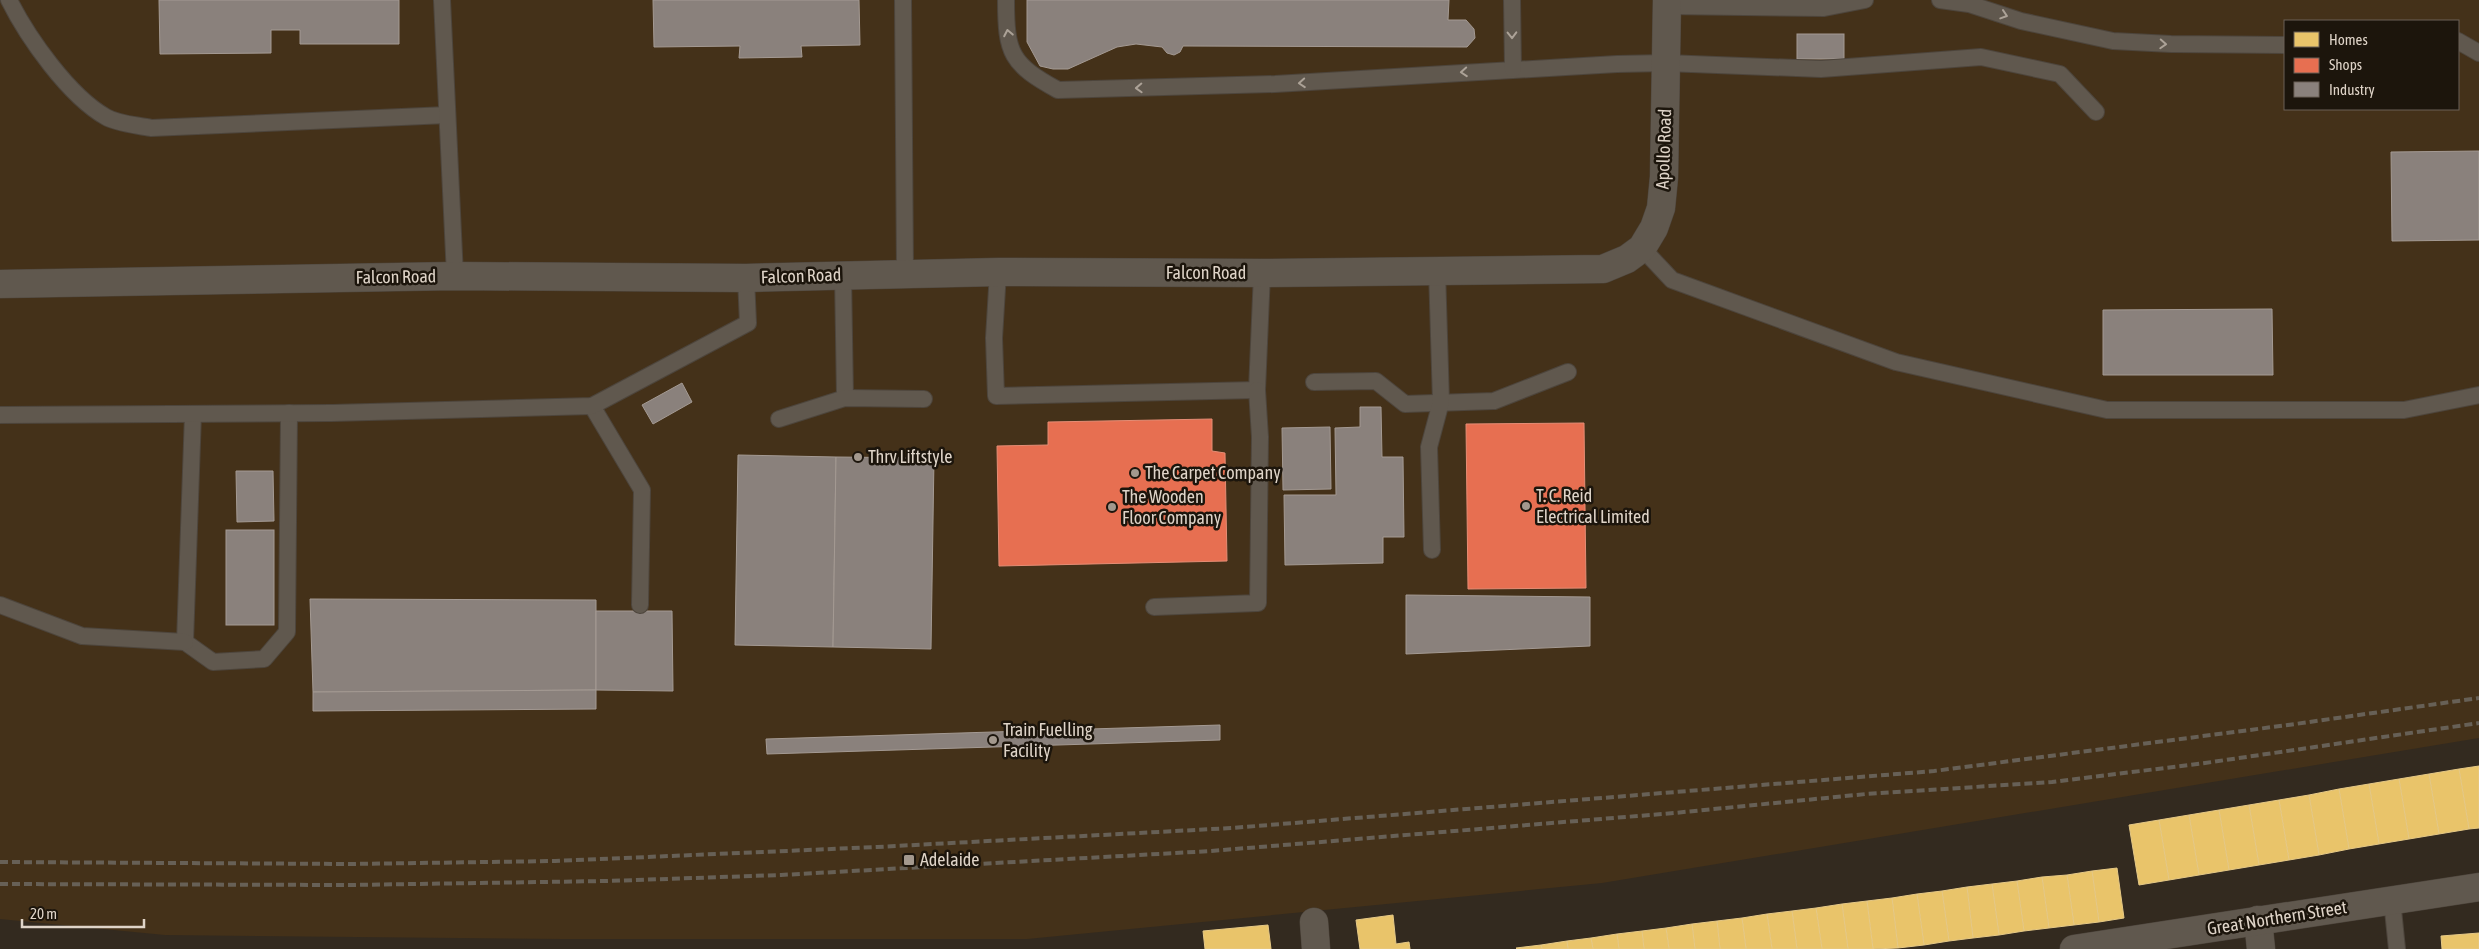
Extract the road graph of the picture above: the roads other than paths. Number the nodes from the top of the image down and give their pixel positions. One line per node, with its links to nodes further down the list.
1 (9, 0): 15 (lane)
2 (442, 0): 15 (lane)
3 (903, 0): 21 (lane)
4 (1006, 0): 13 (lane, one-way to 4)
5 (1512, 0): 13 (lane, one-way to 13)
6 (1865, 0): 8 (lane)
7 (1940, 0): 10 (lane, one-way to 10)
8 (1667, 3): 12 (street, Apollo Road)
9 (2459, 42): 11 (lane)
10 (2284, 44)
11 (2479, 53)
12 (1666, 63): 13 (lane); 14 (lane); 16 (street, Apollo Road)
13 (1512, 69)
14 (2096, 112)
15 (447, 115): 23 (lane)
16 (1642, 248): 17 (street, Apollo Road); 29 (lane)
17 (1602, 269): 18 (street, Falcon Road)
18 (1437, 270): 20 (street, Falcon Road); 32 (lane)
19 (998, 272): 20 (street, Falcon Road); 21 (street, Falcon Road); 28 (lane)
20 (1262, 273): 28 (lane)
21 (905, 274): 22 (street, Falcon Road)
22 (843, 275): 24 (street, Falcon Road); 30 (lane)
23 (455, 276): 24 (street, Falcon Road); 25 (street, Falcon Road)
24 (746, 278): 33 (lane)
25 (0, 284)
26 (1568, 372): 32 (lane)
27 (1314, 382): 32 (lane)
28 (1257, 390): 41 (lane)
29 (2479, 395)
30 (845, 398): 31 (lane); 37 (lane)
31 (924, 399)
32 (1441, 402): 38 (lane)
33 (592, 406): 34 (lane); 40 (lane)
34 (289, 413): 35 (lane); 42 (lane)
35 (193, 414): 36 (lane); 42 (lane)
36 (0, 415)
37 (779, 419)
38 (1432, 550)
39 (0, 605): 42 (lane)
40 (640, 605)
41 (1154, 607)
42 (185, 642)
43 (2479, 887): 44 (street, Great Northern Street)
44 (2392, 900): 45 (street, Great Northern Street); 51 (lane)
45 (2258, 920): 47 (street, Great Northern Street); 50 (street)
46 (1314, 922): 48 (street)
47 (2137, 944): 49 (street, Great Northern Street)
48 (1316, 949)
49 (2074, 949)
50 (2261, 949)
51 (2397, 949)

